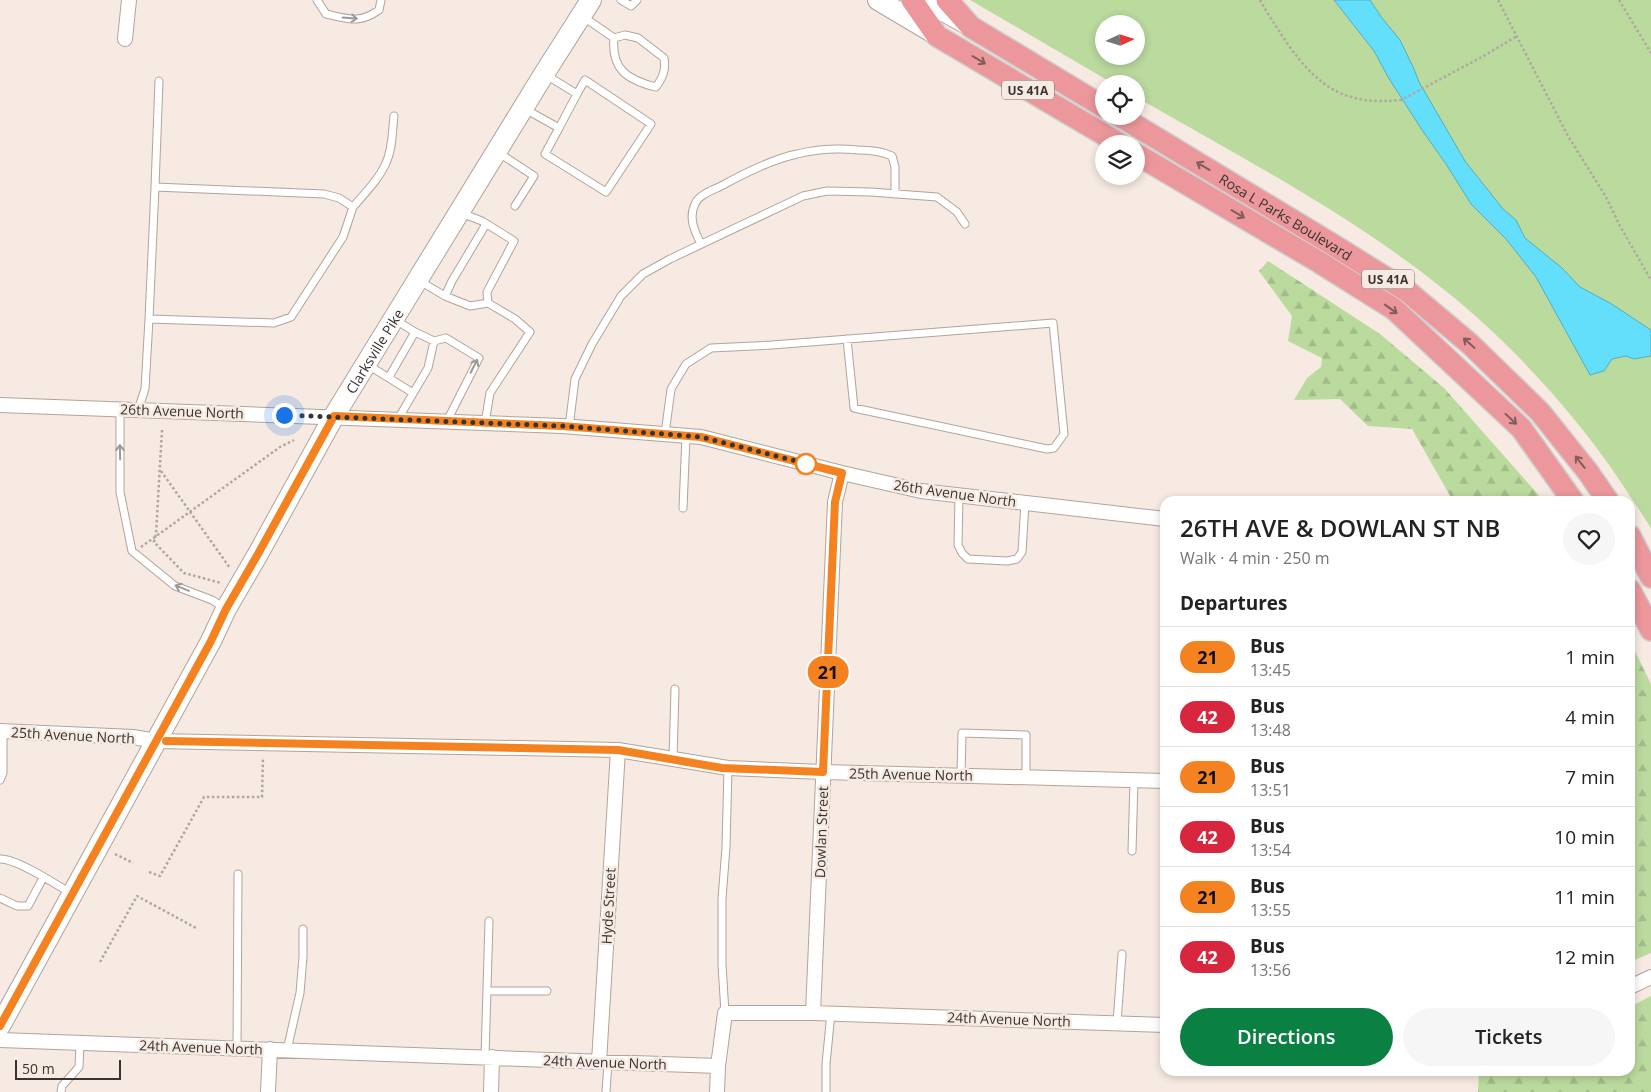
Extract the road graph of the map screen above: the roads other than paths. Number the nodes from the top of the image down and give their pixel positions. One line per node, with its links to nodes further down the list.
1 (129, 0): 14 (street)
2 (317, 0): 3 (lane, one-way to 3)
3 (381, 0)
4 (621, 0): 5 (lane)
5 (637, 0)
6 (878, 0): 12 (main road)
7 (912, 0): 12 (main road, US 41A)
8 (924, 0): 11 (main road)
9 (947, 0): 11 (main road, US 41A)
10 (586, 8): 13 (lane); 15 (main road, Clarksville Pike)
11 (971, 27): 18 (main road, US 41A)
12 (937, 36): 23 (main road, US 41A, one-way to 23)
13 (614, 38): 13 (lane)
14 (125, 39)
15 (544, 74): 17 (lane); 19 (main road, Clarksville Pike)
16 (159, 81): 26 (lane)
17 (577, 94): 22 (lane); 22 (lane)
18 (1095, 102)
19 (523, 108): 22 (lane); 24 (main road, Clarksville Pike)
20 (394, 116): 29 (lane)
21 (1135, 125): 58 (main road, Rosa L Parks Boulevard / US 41A, one-way to 21)
22 (559, 128)
23 (1105, 135)
24 (496, 151): 28 (lane); 30 (main road, Clarksville Pike)
25 (1145, 159): 57 (main road, Rosa L Parks Boulevard / US 41A, one-way to 57)
26 (156, 186): 29 (lane); 37 (lane)
27 (895, 194): 32 (lane); 33 (lane); 33 (lane)
28 (515, 206)
29 (353, 207): 37 (lane)
30 (459, 212): 31 (lane); 34 (main road, Clarksville Pike)
31 (486, 224): 35 (lane); 36 (lane)
32 (965, 224)
33 (701, 244): 52 (lane)
34 (418, 280): 35 (lane); 38 (main road, Clarksville Pike)
35 (445, 296): 36 (lane)
36 (488, 303): 51 (lane)
37 (149, 319): 47 (lane)
38 (394, 319): 39 (lane); 42 (main road, Clarksville Pike)
39 (415, 332): 41 (lane); 43 (lane)
40 (847, 339): 40 (lane); 53 (lane)
41 (434, 341): 44 (lane); 50 (lane, one-way to 41)
42 (366, 364): 43 (lane); 48 (main road, Clarksville Pike)
43 (388, 377): 44 (lane)
44 (413, 392): 49 (lane)
45 (0, 405): 46 (street, 26th Avenue North)
46 (120, 410): 47 (street, 26th Avenue North); 65 (lane, one-way to 46)
47 (138, 410): 48 (street, 26th Avenue North)
48 (334, 416): 49 (street, 26th Avenue North); 65 (main road, Clarksville Pike)
49 (398, 419): 50 (street, 26th Avenue North)
50 (447, 421): 51 (street, 26th Avenue North)
51 (485, 423): 52 (street, 26th Avenue North)
52 (569, 426): 53 (street, 26th Avenue North)
53 (665, 434): 54 (street, 26th Avenue North)
54 (686, 436): 55 (street, 26th Avenue North); 60 (lane)
55 (842, 473): 56 (street, 26th Avenue North); 73 (street, Dowlan Street)
56 (959, 495): 59 (street, 26th Avenue North); 59 (lane)
57 (1569, 496)
58 (1605, 496)
59 (1025, 503): 61 (street, 26th Avenue North)
60 (683, 508)
61 (1160, 518)
62 (1635, 546): 63 (main road)
63 (1651, 577)
64 (1635, 600): 66 (main road)
65 (226, 609): 69 (main road, Clarksville Pike)
66 (1651, 630)
67 (675, 689): 71 (lane)
68 (1, 731): 69 (street, 25th Avenue North); 76 (lane)
69 (156, 740): 70 (street, 25th Avenue North); 83 (main road, Clarksville Pike)
70 (618, 750): 71 (street, 25th Avenue North); 104 (street, Hyde Street)
71 (673, 760): 72 (street, 25th Avenue North)
72 (728, 768): 73 (street, 25th Avenue North); 92 (lane)
73 (823, 772): 74 (street, 25th Avenue North); 93 (street, Dowlan Street)
74 (960, 776): 75 (street, 25th Avenue North); 75 (lane)
75 (1026, 777): 77 (street, 25th Avenue North)
76 (0, 780)
77 (1134, 780): 78 (street, 25th Avenue North); 79 (lane)
78 (1160, 781)
79 (1132, 851)
80 (0, 859): 82 (lane)
81 (238, 874): 100 (lane)
82 (44, 878): 83 (lane); 84 (lane)
83 (72, 894): 97 (main road, Clarksville Pike)
84 (0, 898)
85 (489, 921): 90 (lane)
86 (303, 929): 102 (lane)
87 (1122, 954): 95 (lane)
88 (1651, 977): 89 (street)
89 (1635, 985)
90 (487, 991): 91 (lane); 103 (lane)
91 (546, 992)
92 (725, 1013): 93 (street, 24th Avenue North); 105 (street)
93 (813, 1013): 94 (street, 24th Avenue North)
94 (831, 1013): 95 (street, 24th Avenue North); 111 (lane)
95 (1117, 1023): 96 (street, 24th Avenue North)
96 (1160, 1025)
97 (0, 1026)
98 (0, 1040): 99 (street, 24th Avenue North)
99 (80, 1042): 100 (street, 24th Avenue North); 106 (lane)
100 (237, 1048): 101 (street, 24th Avenue North)
101 (270, 1049): 102 (street, 24th Avenue North); 107 (street)
102 (287, 1050): 103 (street, 24th Avenue North)
103 (489, 1057): 104 (street, 24th Avenue North); 108 (street)
104 (604, 1062): 105 (street, 24th Avenue North); 109 (lane)
105 (718, 1066): 110 (street)
106 (61, 1092)
107 (268, 1092)
108 (491, 1092)
109 (606, 1092)
110 (717, 1092)
111 (826, 1092)

